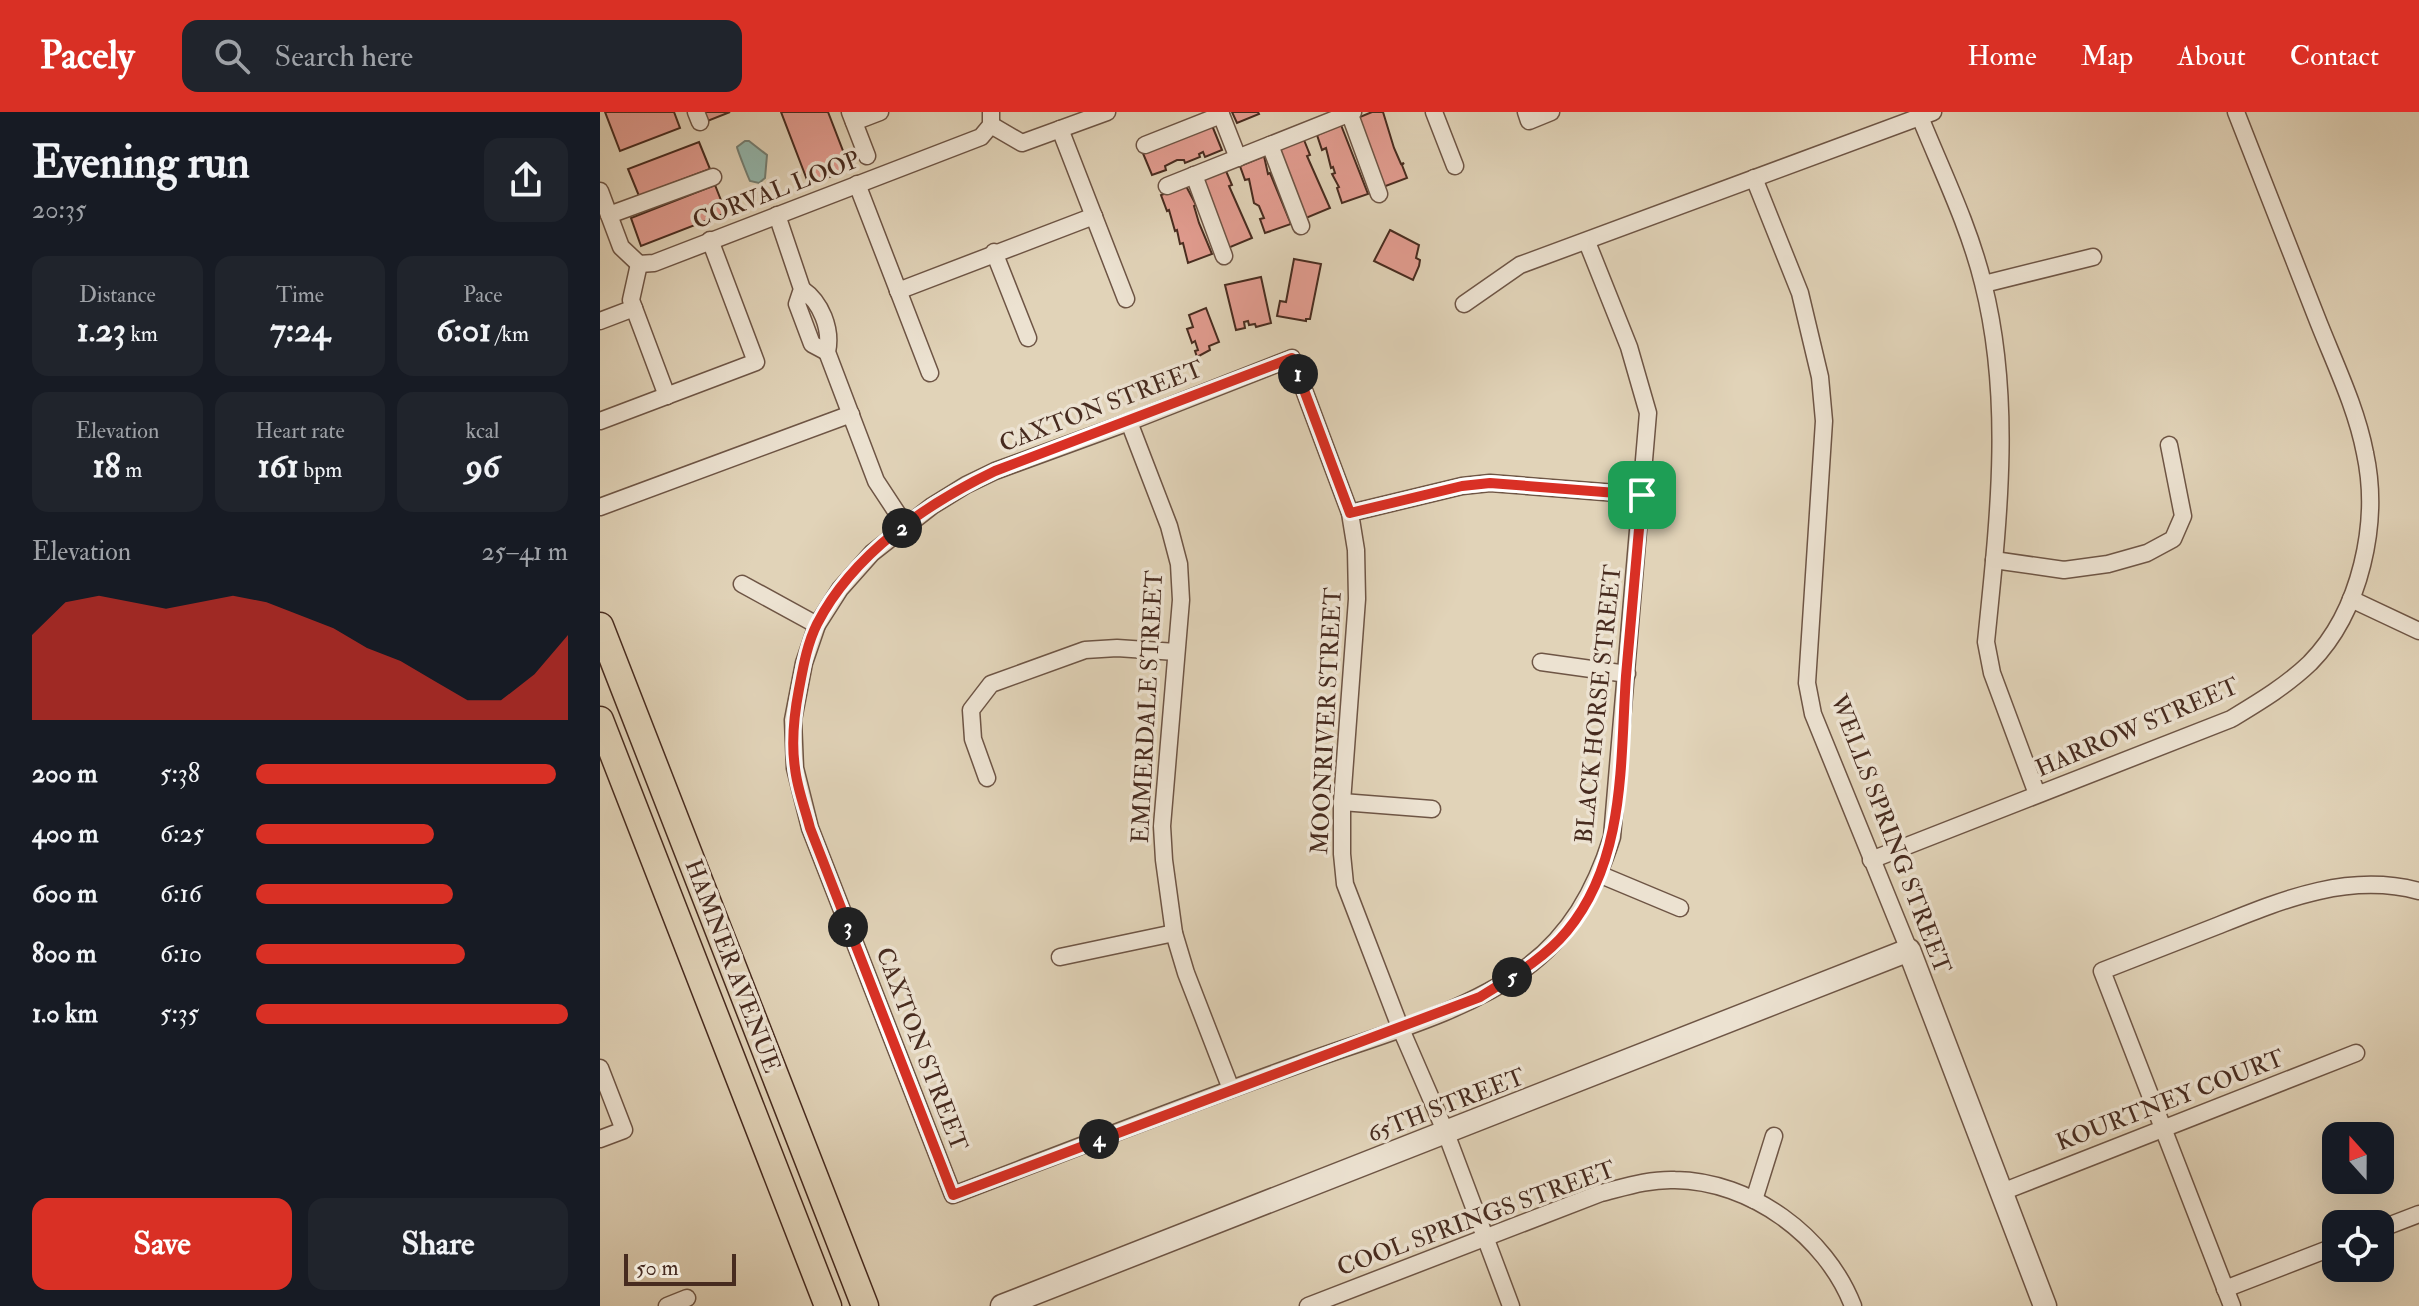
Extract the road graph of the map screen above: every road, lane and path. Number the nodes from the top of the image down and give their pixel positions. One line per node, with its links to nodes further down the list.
1 (880, 112): 10 (street)
2 (1107, 112): 12 (street)
3 (1351, 112): 14 (street); 24 (street)
4 (1434, 112): 17 (street)
5 (1551, 112): 9 (street)
6 (2236, 112): 59 (street, HARROW STREET)
7 (1221, 114): 13 (street); 16 (street)
8 (1927, 114): 20 (street); 35 (street)
9 (1528, 116)
10 (852, 117): 15 (street)
11 (991, 118): 12 (street); 21 (street, CORVAL LOOP)
12 (1060, 129): 27 (street)
13 (1145, 145)
14 (1270, 145): 16 (street); 28 (street)
15 (867, 156)
16 (1238, 158): 18 (street)
17 (1455, 166)
18 (1194, 175): 22 (street); 32 (street)
19 (713, 177): 25 (street)
20 (1754, 178): 30 (street); 71 (street, WELLS SPRING STREET)
21 (857, 184): 26 (street, CORVAL LOOP); 37 (street)
22 (1167, 186)
23 (600, 191): 25 (street)
24 (1379, 194)
25 (609, 215): 34 (street)
26 (777, 215): 29 (street, CORVAL LOOP); 36 (street)
27 (1094, 216): 31 (street); 38 (street)
28 (1301, 226)
29 (710, 240): 34 (street, CORVAL LOOP); 48 (street)
30 (1587, 242): 39 (street); 53 (street, BLACK HORSE STREET)
31 (994, 252): 37 (street); 44 (street)
32 (1224, 256)
33 (2093, 257): 35 (street)
34 (639, 264): 40 (street)
35 (1984, 284): 57 (street)
36 (802, 289): 41 (street); 43 (street)
37 (898, 291): 47 (street)
38 (1126, 299)
39 (1464, 304)
40 (634, 308): 42 (street); 48 (street)
41 (821, 314): 43 (street); 45 (street)
42 (600, 321)
43 (804, 322): 45 (street)
44 (1028, 338)
45 (827, 352): 49 (street)
46 (1292, 358): 51 (street, CAXTON STREET); 55 (street, MOONRIVER STREET)
47 (930, 373)
48 (667, 396): 50 (street)
49 (851, 414): 54 (street); 56 (street)
50 (600, 421)
51 (1129, 422): 56 (street, CAXTON STREET); 63 (street, EMMERDALE STREET)
52 (2169, 445): 57 (street)
53 (1642, 495): 55 (street); 65 (street, BLACK HORSE STREET)
54 (600, 507)
55 (1350, 513): 69 (street, MOONRIVER STREET)
56 (905, 525): 60 (street, CAXTON STREET)
57 (1994, 560): 68 (street)
58 (742, 584): 60 (street)
59 (2351, 599): 62 (street); 68 (street, HARROW STREET)
60 (817, 625): 87 (street, CAXTON STREET)
61 (600, 626): 98 (main road, HAMNER AVENUE)
62 (2419, 631)
63 (1176, 652): 67 (street); 75 (street, EMMERDALE STREET)
64 (1541, 662): 65 (street)
65 (1627, 674): 72 (street, BLACK HORSE STREET)
66 (600, 720): 97 (main road, HAMNER AVENUE)
67 (987, 778)
68 (2037, 794): 71 (street, HARROW STREET)
69 (1342, 802): 70 (street); 78 (street, MOONRIVER STREET)
70 (1432, 809)
71 (1871, 860): 76 (street, WELLS SPRING STREET)
72 (1601, 875): 74 (street); 78 (street, BLACK HORSE STREET)
73 (2419, 891): 82 (street)
74 (1680, 908)
75 (1174, 933): 77 (street); 81 (street, EMMERDALE STREET)
76 (1909, 950): 83 (street, 65TH STREET); 86 (street, WELLS SPRING STREET)
77 (1060, 957)
78 (1400, 1027): 81 (street, BLACK HORSE STREET); 83 (street, MOONRIVER STREET)
79 (2356, 1053): 82 (street, KOURTNEY COURT)
80 (600, 1068): 85 (street)
81 (1231, 1089): 87 (street, BLACK HORSE STREET)
82 (2163, 1129): 86 (street, KOURTNEY COURT); 93 (street)
83 (1446, 1133): 91 (street, MOONRIVER STREET); 99 (street, 65TH STREET)
84 (1774, 1136): 88 (street)
85 (600, 1139)
86 (2002, 1192): 102 (street, WELLS SPRING STREET)
87 (953, 1195)
88 (1754, 1200): 91 (street, COOL SPRINGS STREET); 101 (street, COOL SPRINGS STREET)
89 (2419, 1214): 90 (street)
90 (2394, 1224)
91 (1486, 1238): 95 (street, COOL SPRINGS STREET); 100 (street, MOONRIVER STREET)
92 (2322, 1251): 93 (street)
93 (2225, 1289): 103 (street)
94 (687, 1298): 96 (street)
95 (1318, 1304)
96 (667, 1306)
97 (828, 1306)
98 (865, 1306)
99 (1002, 1306)
100 (1511, 1306)
101 (1853, 1306)
102 (2045, 1306)
103 (2232, 1306)

